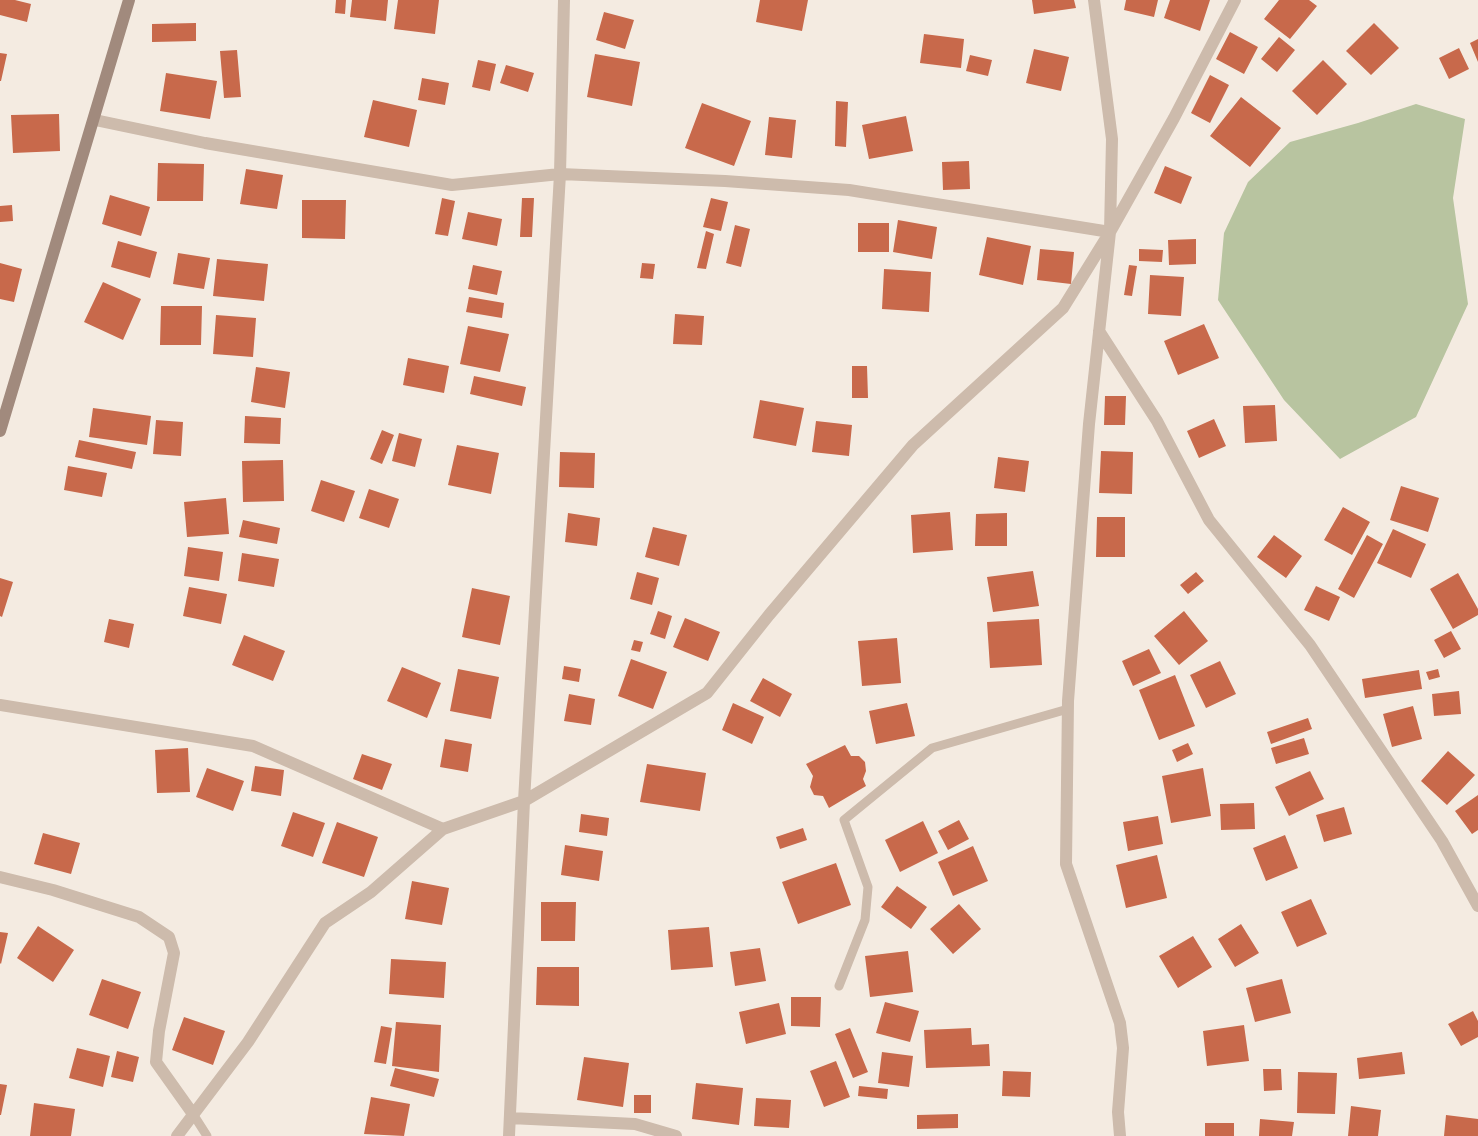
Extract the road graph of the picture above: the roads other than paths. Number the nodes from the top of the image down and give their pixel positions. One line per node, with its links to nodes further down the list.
1 (129, 0): 5 (street)
2 (564, 0): 6 (street)
3 (1094, 0): 7 (street)
4 (1235, 0): 7 (street)
5 (95, 120): 6 (street); 9 (street)
6 (560, 174): 7 (street); 12 (street)
7 (1110, 232): 8 (street); 12 (street)
8 (1099, 330): 11 (street); 15 (street)
9 (0, 431)
10 (0, 705): 13 (street)
11 (1068, 709): 16 (lane); 23 (street)
12 (524, 801): 13 (street); 18 (street)
13 (443, 829): 17 (street)
14 (0, 877): 17 (street)
15 (1478, 906)
16 (838, 986)
17 (193, 1114): 19 (street); 20 (lane)
18 (510, 1118): 21 (street); 22 (street)
19 (177, 1136)
20 (207, 1136)
21 (509, 1136)
22 (676, 1136)
23 (1120, 1136)

